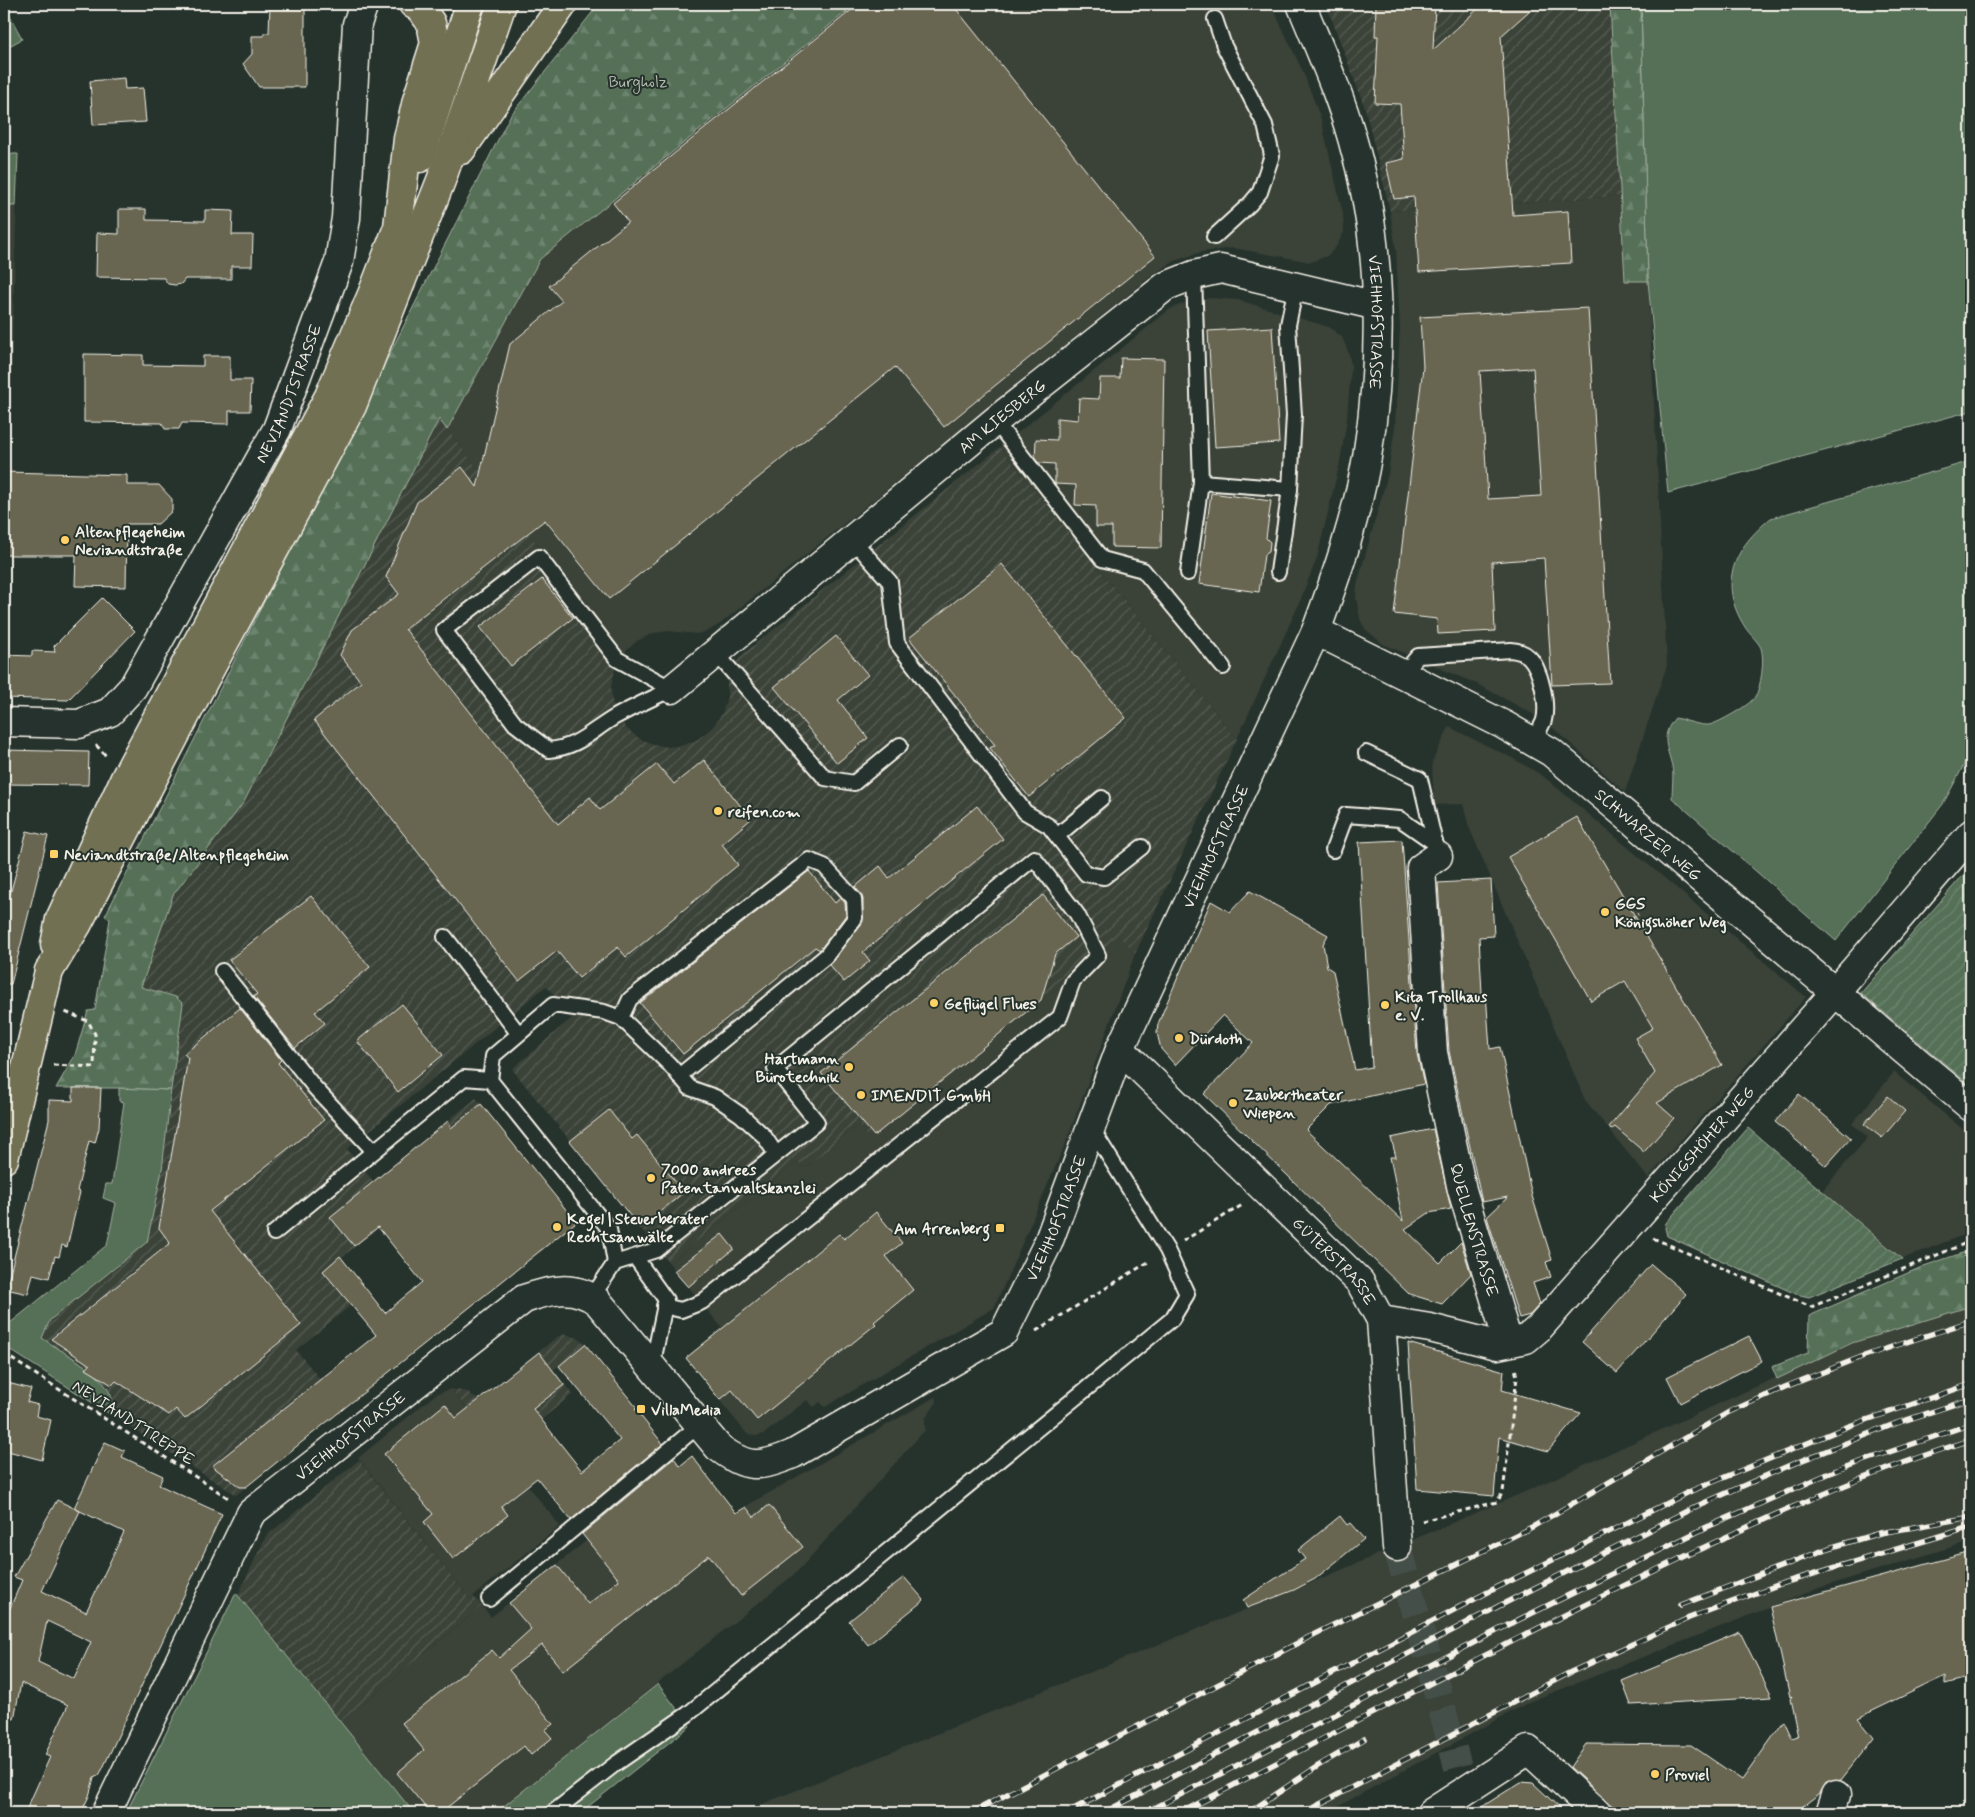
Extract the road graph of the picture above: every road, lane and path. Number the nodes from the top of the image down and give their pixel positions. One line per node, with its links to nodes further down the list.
1 (364, 4): 26 (street, NEVIANDTSTRASSE)
2 (413, 4): 9 (main road)
3 (502, 4): 8 (main road)
4 (563, 4): 8 (main road)
5 (1301, 4): 13 (street, VIEHHOFSTRASSE)
6 (466, 15): 9 (main road)
7 (1215, 19): 10 (lane)
8 (442, 178): 40 (main road)
9 (398, 226): 30 (main road)
10 (1214, 237)
11 (1194, 275): 12 (street, AM KIESBERG); 14 (street, AM KIESBERG); 15 (lane)
12 (1296, 286): 13 (street, AM KIESBERG); 16 (lane)
13 (1377, 306): 20 (street, VIEHHOFSTRASSE)
14 (995, 422): 17 (street, AM KIESBERG); 22 (lane)
15 (1201, 482): 16 (lane); 19 (lane)
16 (1290, 489): 18 (lane)
17 (852, 539): 21 (street, AM KIESBERG); 33 (lane)
18 (1278, 572)
19 (1188, 573)
20 (1316, 631): 23 (street, SCHWARZER WEG); 46 (street, VIEHHOFSTRASSE)
21 (715, 652): 24 (street, AM KIESBERG); 28 (lane)
22 (1222, 666)
23 (1402, 675): 27 (street, SCHWARZER WEG); 27 (lane)
24 (672, 689): 24 (lane)
25 (4, 722): 26 (street)
26 (79, 724): 30 (path)
27 (1532, 741): 42 (street, SCHWARZER WEG)
28 (900, 745)
29 (1366, 753): 36 (lane)
30 (125, 778): 40 (main road)
31 (1102, 798): 33 (lane)
32 (1971, 834): 42 (street, KÖNIGSHÖHER WEG)
33 (1056, 836): 34 (lane)
34 (1142, 847)
35 (1333, 850): 36 (lane)
36 (1437, 850): 66 (street, QUELLENSTRASSE)
37 (1638, 914): 38 (path)
38 (1622, 924)
39 (445, 937): 45 (lane)
40 (49, 971): 43 (main road)
41 (222, 971): 52 (lane)
42 (1835, 992): 50 (street, SCHWARZER WEG); 56 (street, KÖNIGSHÖHER WEG)
43 (42, 1003): 47 (main road); 47 (path)
44 (620, 1018): 45 (lane); 48 (lane); 48 (lane)
45 (518, 1033): 49 (lane)
46 (1120, 1049): 51 (street, VIEHHOFSTRASSE); 55 (street, GÜTERSTRASSE)
47 (27, 1065): 54 (main road)
48 (680, 1076): 53 (lane)
49 (490, 1080): 52 (lane); 61 (lane)
50 (1971, 1107)
51 (1092, 1129): 59 (lane); 69 (street, VIEHHOFSTRASSE)
52 (374, 1151): 57 (lane)
53 (776, 1154): 60 (lane); 63 (lane)
54 (4, 1159)
55 (1266, 1192): 59 (path); 64 (street, GÜTERSTRASSE)
56 (1628, 1227): 58 (path); 66 (street, KÖNIGSHÖHER WEG)
57 (274, 1233)
58 (1971, 1241)
59 (1167, 1250): 65 (path); 74 (lane)
60 (635, 1257): 61 (lane); 63 (lane)
61 (615, 1263): 62 (lane)
62 (592, 1297): 68 (street, VIEHHOFSTRASSE); 70 (street, VIEHHOFSTRASSE)
63 (664, 1306): 68 (lane)
64 (1381, 1320): 66 (street, KÖNIGSHÖHER WEG); 71 (street, GÜTERSTRASSE)
65 (1030, 1334)
66 (1508, 1342): 71 (path)
67 (4, 1354): 70 (path, NEVIANDTTREPPE)
68 (652, 1369): 69 (street, VIEHHOFSTRASSE)
69 (698, 1426): 72 (lane)
70 (251, 1513): 73 (street, VIEHHOFSTRASSE)
71 (1396, 1538)
72 (489, 1599)
73 (106, 1813)
74 (552, 1813)
75 (1431, 1813): 76 (street)
76 (1597, 1813)

